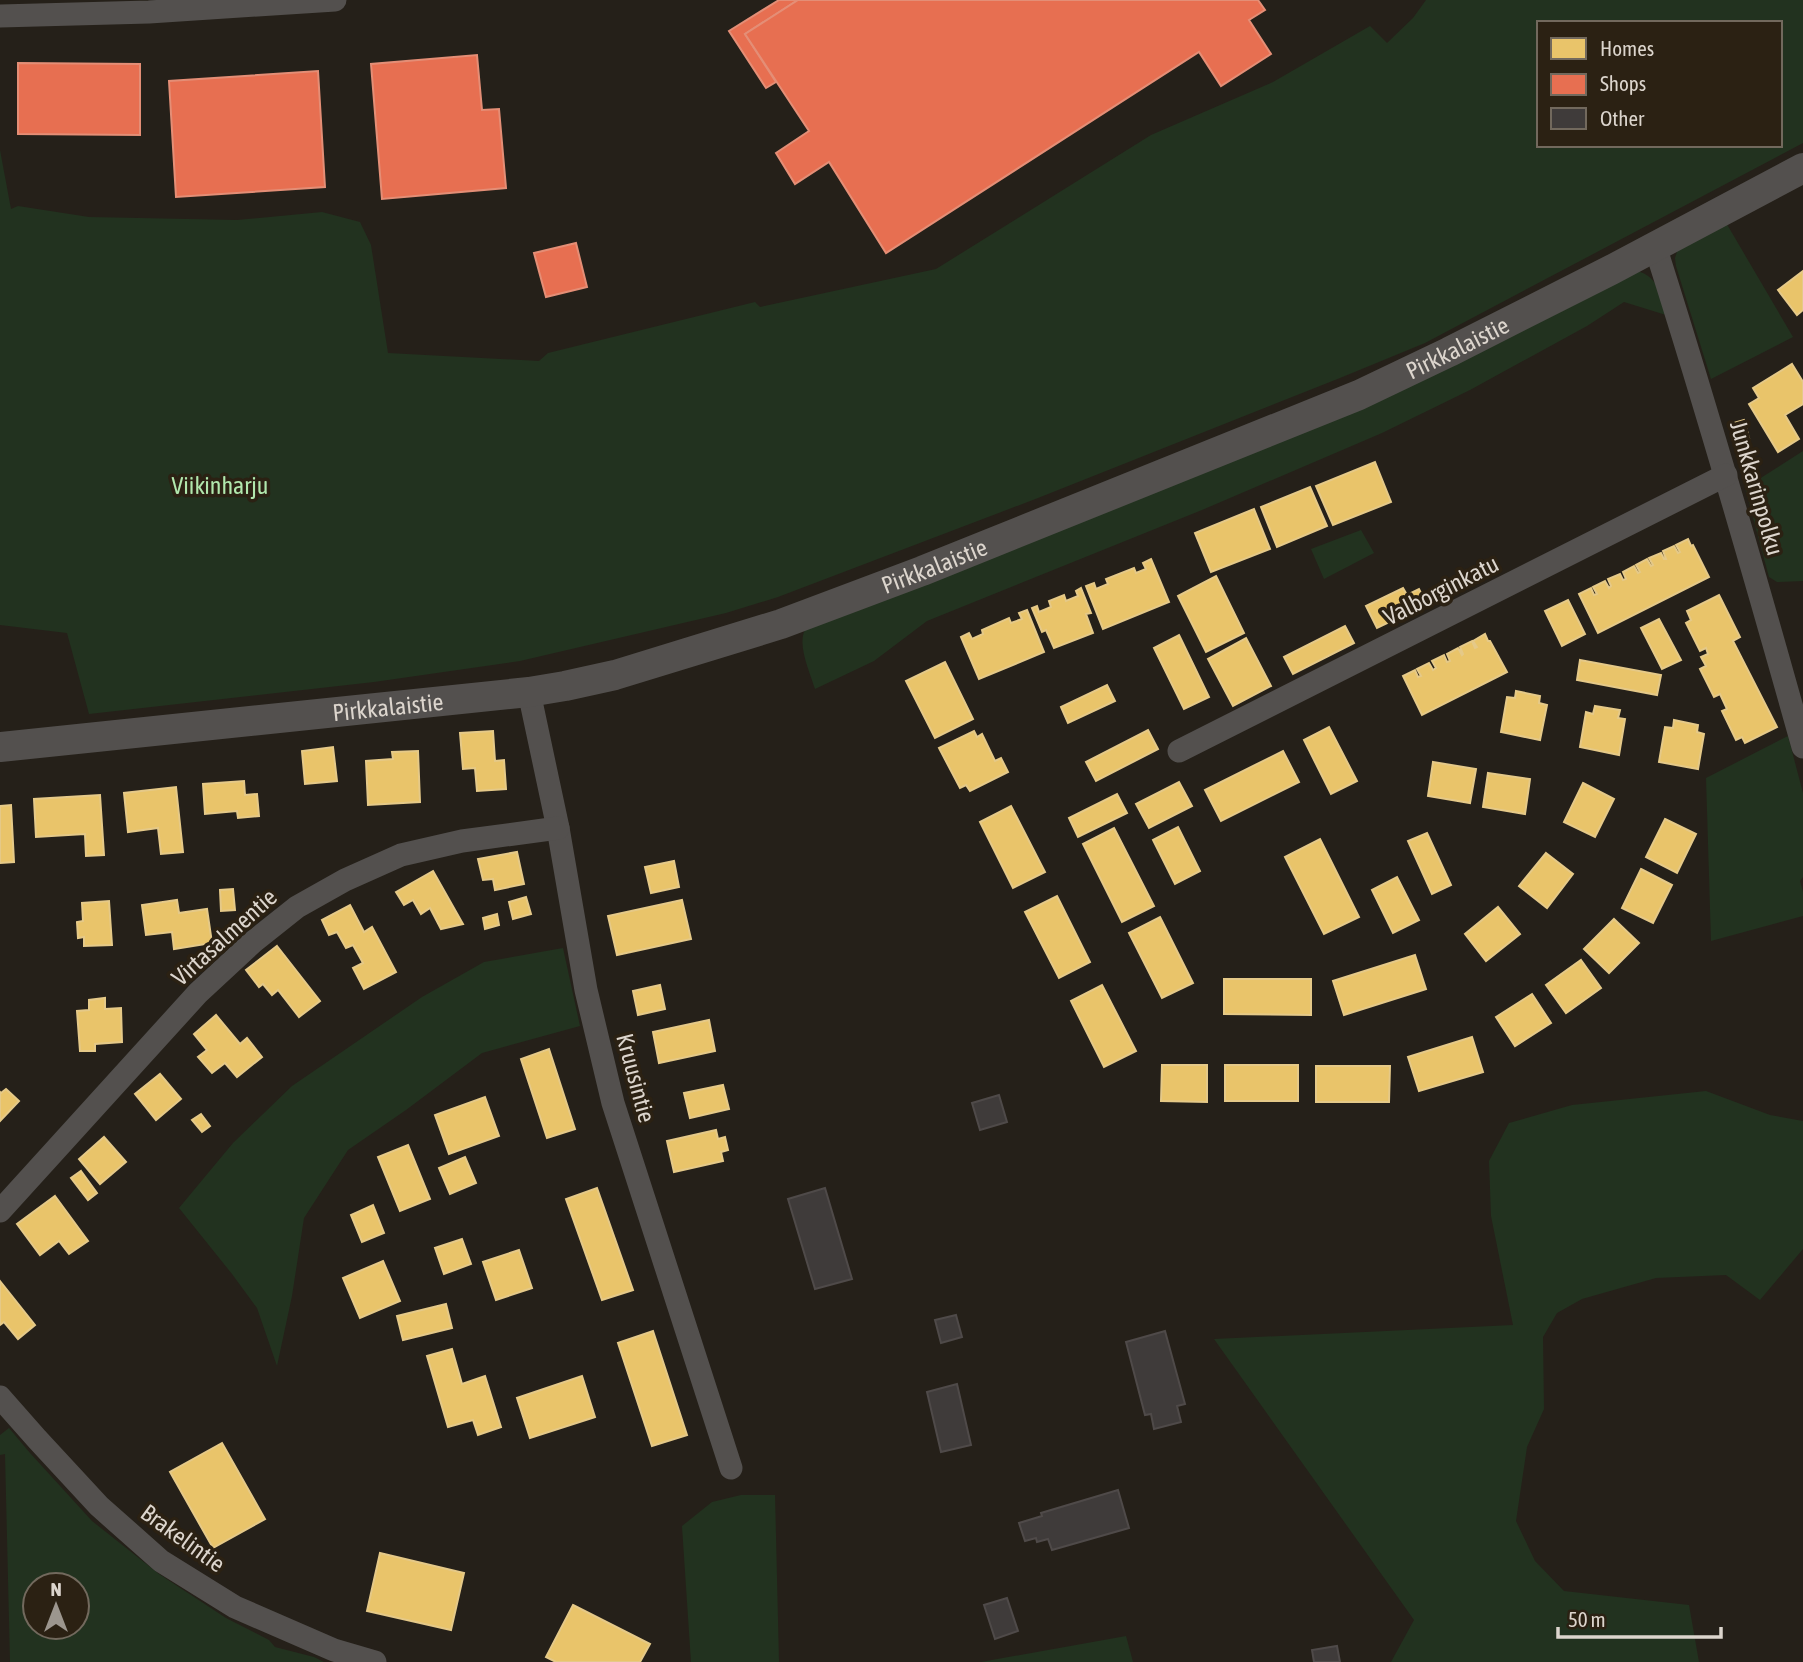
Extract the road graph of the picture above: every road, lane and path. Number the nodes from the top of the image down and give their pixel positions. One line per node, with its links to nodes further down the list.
1 (335, 0): 2 (street)
2 (0, 16)
3 (1803, 168): 4 (street, Pirkkalaistie)
4 (1656, 246): 5 (street, Junkkarinpolku); 6 (street, Pirkkalaistie)
5 (1726, 475): 8 (street, Junkkarinpolku); 9 (street, Valborginkatu)
6 (529, 692): 7 (street, Pirkkalaistie); 10 (street, Kruusintie)
7 (0, 747)
8 (1803, 747)
9 (1179, 751)
10 (558, 828): 11 (street, Virtasalmentie); 13 (street, Kruusintie)
11 (0, 1211)
12 (0, 1397): 14 (street, Brakelintie)
13 (732, 1468)
14 (375, 1662)

